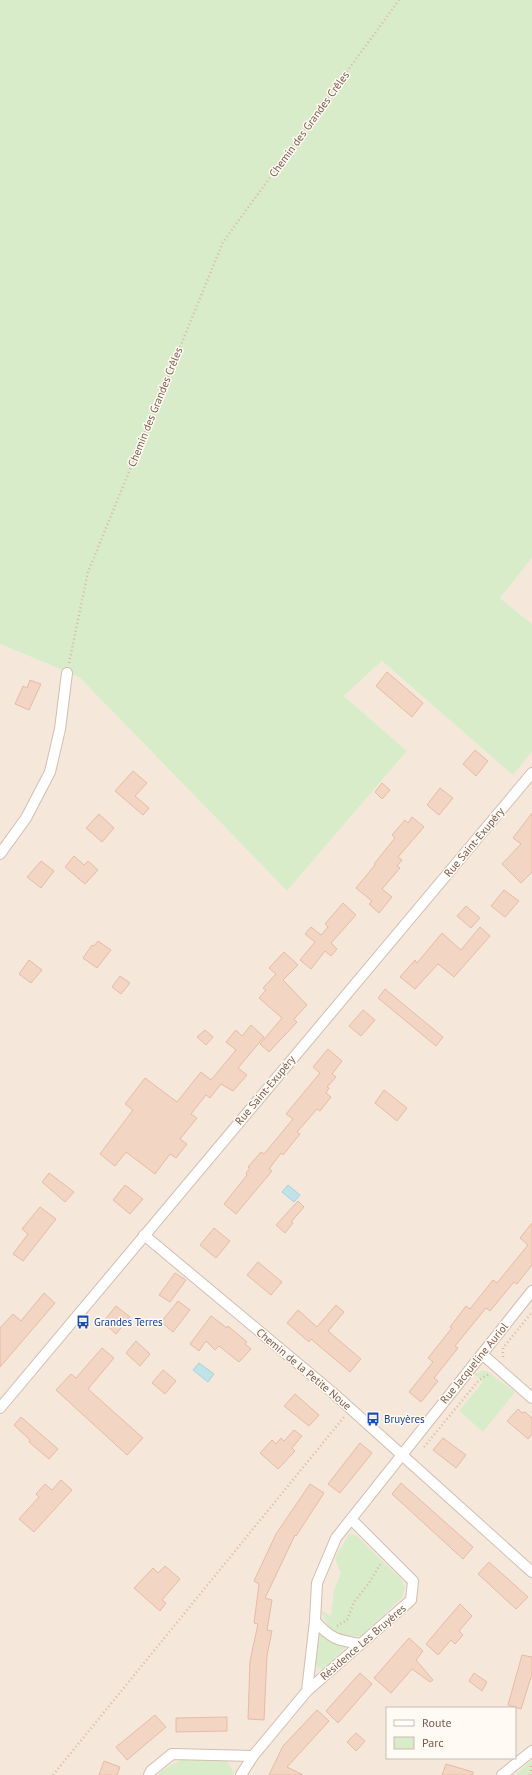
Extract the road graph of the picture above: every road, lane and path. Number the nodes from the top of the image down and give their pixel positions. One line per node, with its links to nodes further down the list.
1 (399, 0): 2 (path, Chemin des Grandes Crêles)
2 (67, 673): 4 (street)
3 (532, 773): 5 (street, Rue Saint-Exupéry)
4 (0, 854)
5 (144, 1235): 11 (street, Rue Saint-Exupéry); 12 (street, Chemin de la Petite Noue)
6 (532, 1291): 8 (street, Rue Jacqueline Auriol)
7 (532, 1312): 9 (path)
8 (482, 1354): 9 (street); 13 (street, Rue Jacqueline Auriol)
9 (498, 1368): 10 (street); 14 (path)
10 (532, 1398)
11 (0, 1408)
12 (350, 1409): 13 (street, Chemin de la Petite Noue); 24 (path)
13 (402, 1455): 14 (street, Chemin de la Petite Noue); 15 (street, Résidence Les Bruyères)
14 (411, 1463): 17 (street, Chemin de la Petite Noue)
15 (351, 1519): 16 (street, Résidence Les Bruyères); 18 (street, Résidence Les Bruyères)
16 (386, 1554): 19 (path); 20 (street, Résidence Les Bruyères)
17 (532, 1572)
18 (315, 1620): 20 (street); 21 (street, Résidence Les Bruyères)
19 (336, 1626)
20 (360, 1644): 21 (street, Résidence Les Bruyères)
21 (307, 1691): 23 (street, Résidence Les Bruyères)
22 (532, 1750): 27 (street)
23 (253, 1756): 25 (street); 26 (street, Résidence Les Bruyères)
24 (53, 1775)
25 (149, 1775)
26 (241, 1775)
27 (502, 1775)

